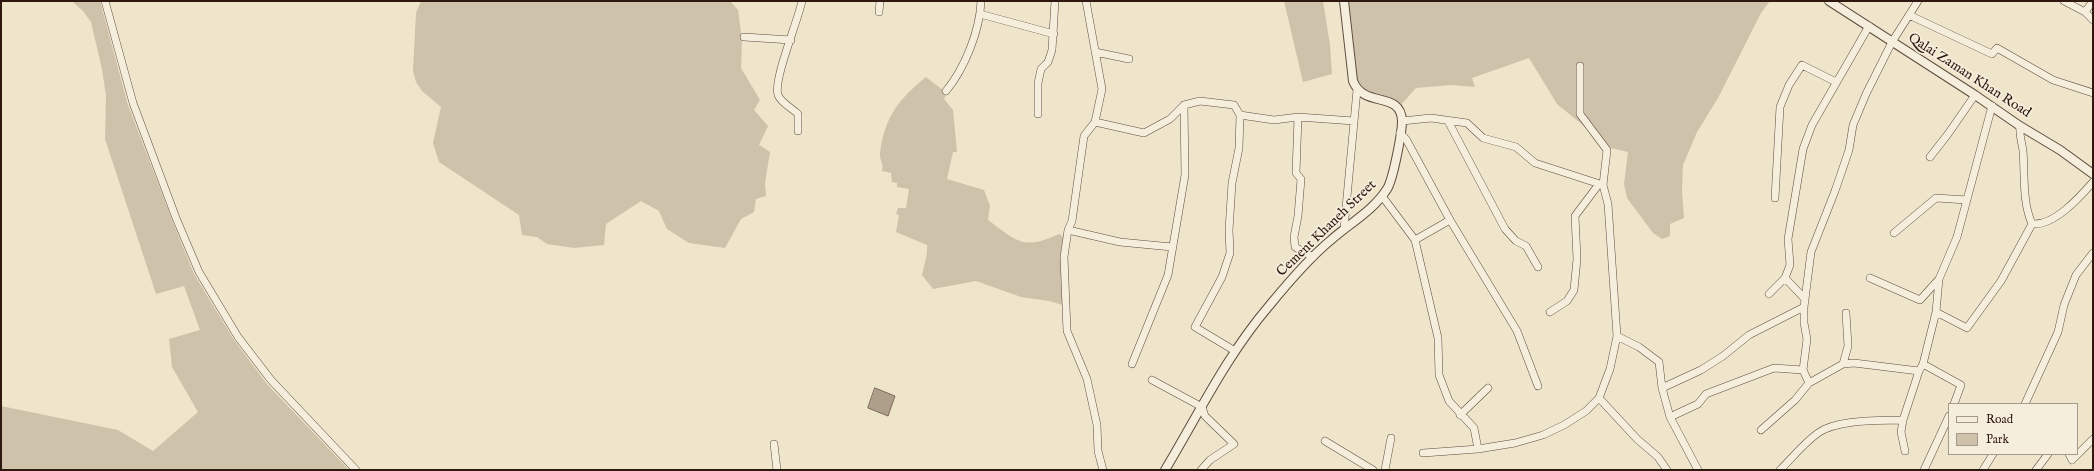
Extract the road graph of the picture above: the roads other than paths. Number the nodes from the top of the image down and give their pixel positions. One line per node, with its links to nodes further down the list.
1 (105, 1): 100 (street)
2 (802, 1): 20 (street)
3 (880, 1): 12 (street)
4 (981, 1): 14 (street)
5 (1055, 1): 18 (street)
6 (1086, 1): 22 (street)
7 (1344, 1): 26 (street)
8 (1829, 1): 17 (street, Qalai Zaman Khan Road)
9 (1918, 1): 15 (street)
10 (2064, 1): 13 (street)
11 (2093, 1): 13 (street)
12 (880, 12)
13 (2085, 12): 16 (street)
14 (980, 14): 18 (street); 27 (street)
15 (1909, 15): 21 (street); 28 (street)
16 (2093, 20)
17 (1869, 26): 21 (street, Qalai Zaman Khan Road); 25 (street)
18 (1054, 34): 32 (street)
19 (744, 37): 20 (street)
20 (791, 40): 40 (street)
21 (1892, 42): 29 (street, Qalai Zaman Khan Road); 63 (street)
22 (1095, 52): 23 (street); 37 (street)
23 (1129, 59)
24 (1580, 66): 45 (street)
25 (1836, 82): 47 (street); 59 (street)
26 (1357, 90): 35 (street); 38 (street)
27 (946, 91)
28 (2093, 93)
29 (1975, 95): 31 (street, Qalai Zaman Khan Road); 42 (street)
30 (1184, 105): 33 (street); 37 (street); 55 (street)
31 (1992, 106): 39 (street, Qalai Zaman Khan Road); 48 (street)
32 (1038, 114)
33 (1240, 115): 34 (street); 68 (street)
34 (1298, 117): 38 (street); 57 (street)
35 (1402, 121): 36 (street); 41 (street, Cement Khaneh Street)
36 (1448, 121): 45 (street); 58 (street)
37 (1094, 122): 52 (street)
38 (1354, 122): 51 (street)
39 (2020, 126): 43 (street, Qalai Zaman Khan Road); 50 (street)
40 (798, 131)
41 (1400, 133): 46 (street, Cement Khaneh Street); 49 (street)
42 (1930, 157)
43 (2093, 174)
44 (2093, 182): 50 (street)
45 (1600, 185): 64 (street); 67 (street)
46 (1382, 196): 51 (street, Cement Khaneh Street); 54 (street)
47 (1775, 198)
48 (1967, 200): 53 (street); 61 (street)
49 (1450, 220): 54 (street); 76 (street)
50 (2032, 224): 65 (street)
51 (1344, 229): 57 (street, Cement Khaneh Street)
52 (1068, 230): 55 (street); 102 (street)
53 (1894, 233)
54 (1416, 240): 83 (street)
55 (1172, 247): 69 (street)
56 (2093, 253): 81 (street)
57 (1313, 257): 68 (street, Cement Khaneh Street)
58 (1538, 268)
59 (1785, 278): 62 (street); 63 (street)
60 (1870, 278): 61 (street)
61 (1939, 279): 65 (street)
62 (1769, 294)
63 (1804, 303): 72 (street); 78 (street)
64 (1550, 312)
65 (1936, 312): 71 (street)
66 (1846, 313): 70 (street)
67 (1617, 336): 78 (street); 79 (street)
68 (1235, 351): 82 (street, Cement Khaneh Street)
69 (1132, 364)
70 (1843, 364): 73 (street); 75 (street)
71 (1923, 364): 73 (street); 80 (street)
72 (1803, 370): 75 (street); 84 (street)
73 (1919, 371): 86 (street)
74 (1152, 380): 82 (street)
75 (1809, 383): 87 (street)
76 (1538, 386)
77 (1488, 388): 83 (street)
78 (1662, 388): 84 (street)
79 (1599, 398): 92 (street); 107 (street)
80 (1954, 403)
81 (2025, 403)
82 (1202, 407): 103 (street, Cement Khaneh Street); 104 (street)
83 (1460, 415): 92 (street)
84 (1670, 417): 108 (street)
85 (1948, 418): 110 (street)
86 (1903, 420): 93 (street); 109 (street)
87 (1761, 430)
88 (1391, 438): 106 (street)
89 (1325, 441): 105 (street)
90 (774, 444): 101 (street)
91 (2091, 444): 99 (street)
92 (1478, 449): 94 (street)
93 (1905, 451)
94 (1423, 453)
95 (1992, 455): 111 (street)
96 (2047, 455): 112 (street)
97 (2069, 455): 98 (street)
98 (2078, 455)
99 (2078, 455)
100 (356, 470)
101 (777, 470)
102 (1103, 470)
103 (1166, 470)
104 (1201, 470)
105 (1373, 470)
106 (1385, 470)
107 (1667, 470)
108 (1698, 470)
109 (1780, 470)
110 (1924, 470)
111 (1983, 470)
112 (2036, 470)

